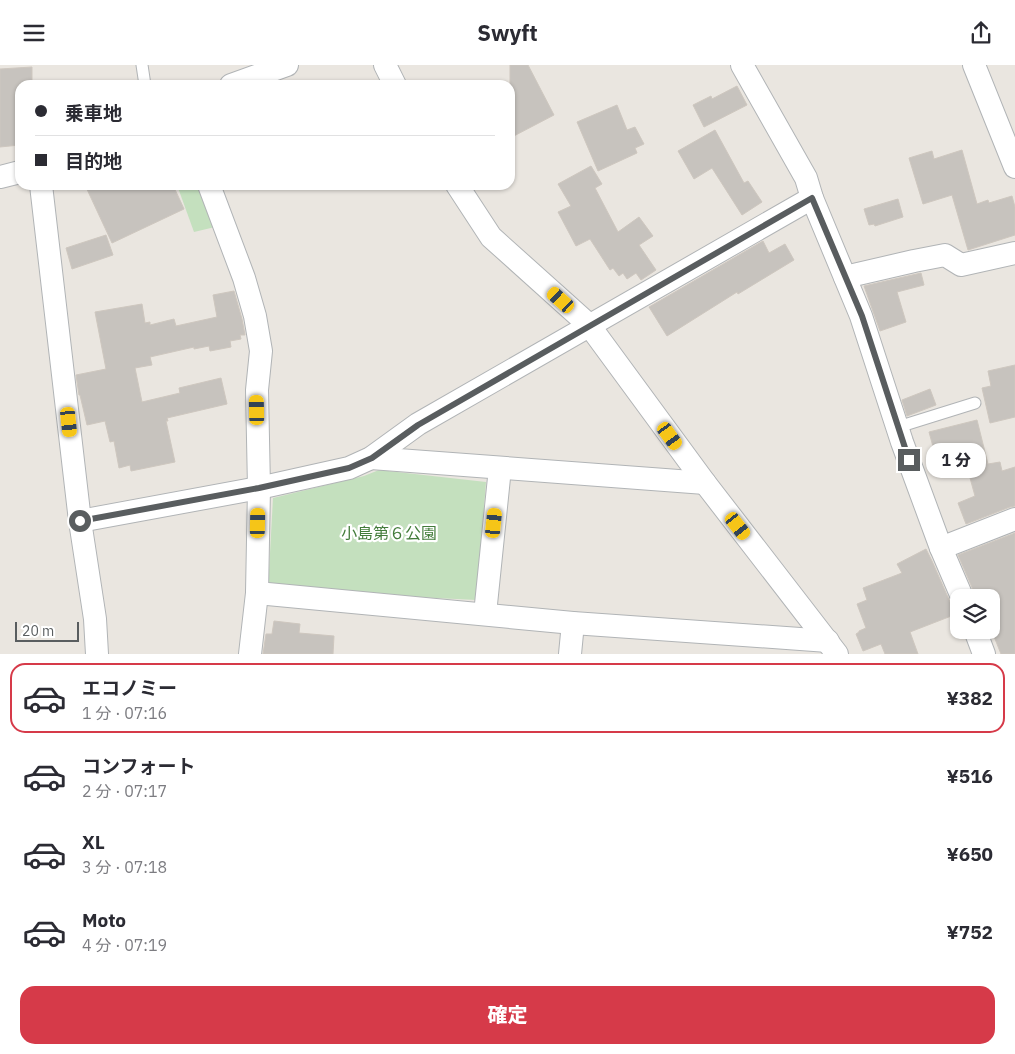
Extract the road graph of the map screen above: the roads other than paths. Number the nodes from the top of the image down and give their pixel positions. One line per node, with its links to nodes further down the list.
1 (142, 65): 6 (lane)
2 (287, 65): 7 (street)
3 (385, 65): 8 (street)
4 (742, 65): 15 (street)
5 (974, 65): 9 (street)
6 (144, 80)
7 (245, 80)
8 (392, 80)
9 (1015, 167)
10 (15, 173): 11 (street)
11 (0, 177)
12 (42, 190): 26 (street)
13 (211, 190): 24 (street)
14 (460, 190): 18 (street)
15 (812, 198): 17 (street); 18 (street)
16 (1015, 253): 17 (street)
17 (845, 277): 20 (street)
18 (589, 325): 21 (street); 23 (street)
19 (975, 403): 20 (lane)
20 (898, 427): 27 (street)
21 (372, 458): 22 (street); 24 (street)
22 (500, 468): 23 (street); 30 (street)
23 (705, 483): 33 (street)
24 (259, 488): 26 (street); 29 (street)
25 (1015, 519): 27 (street)
26 (80, 521): 34 (street)
27 (941, 548): 28 (street)
28 (959, 589)
29 (257, 593): 30 (street); 35 (street)
30 (485, 614): 31 (street)
31 (573, 623): 33 (street); 36 (street)
32 (978, 639): 37 (street)
33 (832, 648)
34 (97, 654)
35 (250, 654)
36 (570, 654)
37 (984, 654)

